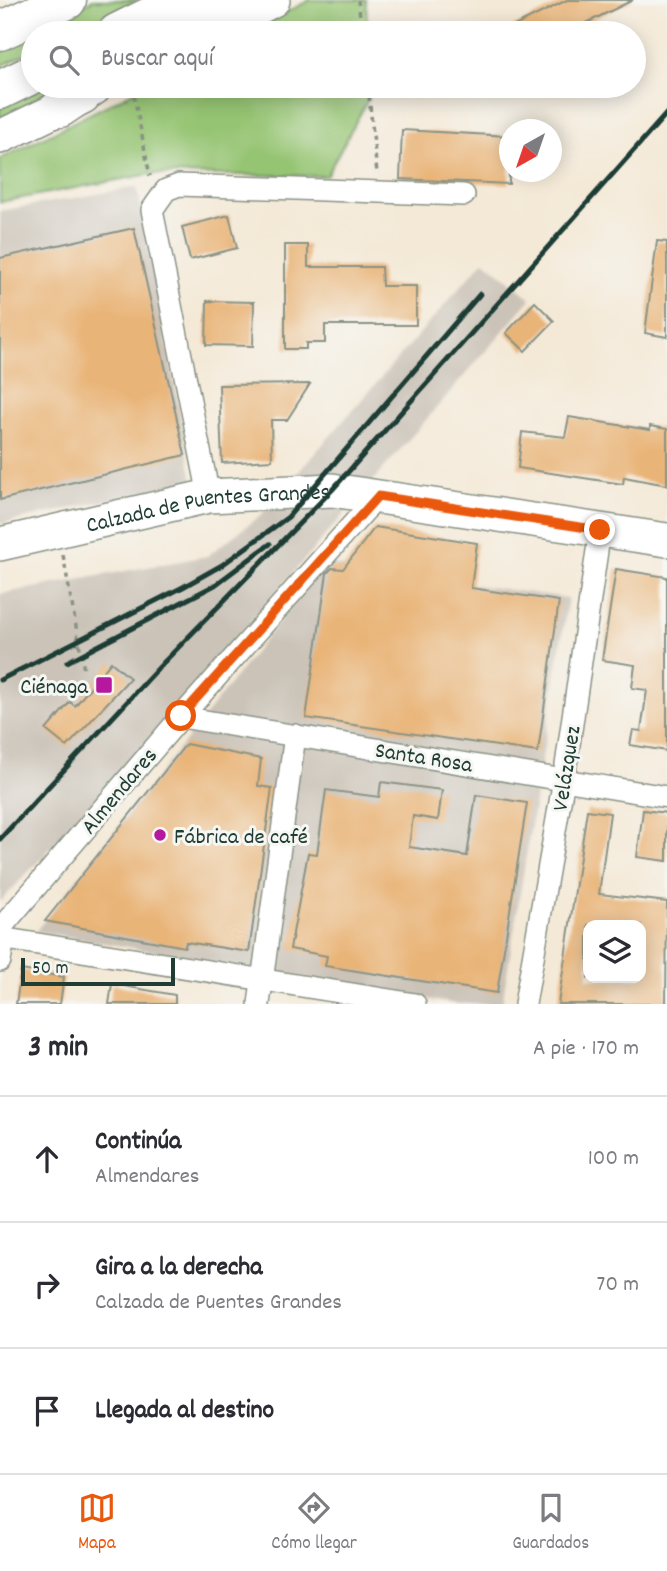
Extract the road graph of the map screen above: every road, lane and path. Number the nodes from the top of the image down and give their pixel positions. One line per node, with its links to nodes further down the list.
1 (67, 0): 7 (highway)
2 (184, 0): 8 (highway)
3 (216, 0): 9 (highway)
4 (272, 0): 10 (main road)
5 (358, 0): 11 (path)
6 (21, 21): 12 (highway)
7 (22, 21)
8 (141, 21)
9 (187, 21)
10 (232, 21)
11 (361, 21)
12 (0, 31)
13 (21, 80): 14 (highway)
14 (0, 90)
15 (76, 98): 19 (highway)
16 (82, 98): 19 (main road)
17 (134, 98): 23 (path)
18 (369, 98): 21 (path)
19 (61, 108): 20 (main road)
20 (0, 137)
21 (379, 192): 22 (street); 23 (street)
22 (464, 195)
23 (152, 209): 24 (street)
24 (209, 496): 25 (main road, Calzada de Puentes Grandes); 26 (main road, Calzada de Puentes Grandes)
25 (378, 496): 27 (main road, Calzada de Puentes Grandes); 31 (street, Almendares)
26 (58, 530): 29 (main road, Calzada de Puentes Grandes); 30 (path)
27 (600, 530): 28 (main road, Calzada de Puentes Grandes); 33 (street, Velázquez)
28 (667, 540)
29 (0, 544)
30 (84, 670)
31 (181, 716): 32 (street, Santa Rosa); 35 (street, Almendares)
32 (295, 735): 33 (street, Santa Rosa); 37 (street)
33 (564, 779): 34 (street, Santa Rosa); 40 (street, Velázquez)
34 (667, 797)
35 (1, 935): 36 (street); 37 (street)
36 (0, 961)
37 (263, 980): 38 (street); 39 (street)
38 (259, 1004)
39 (415, 1004)
40 (525, 1004)

